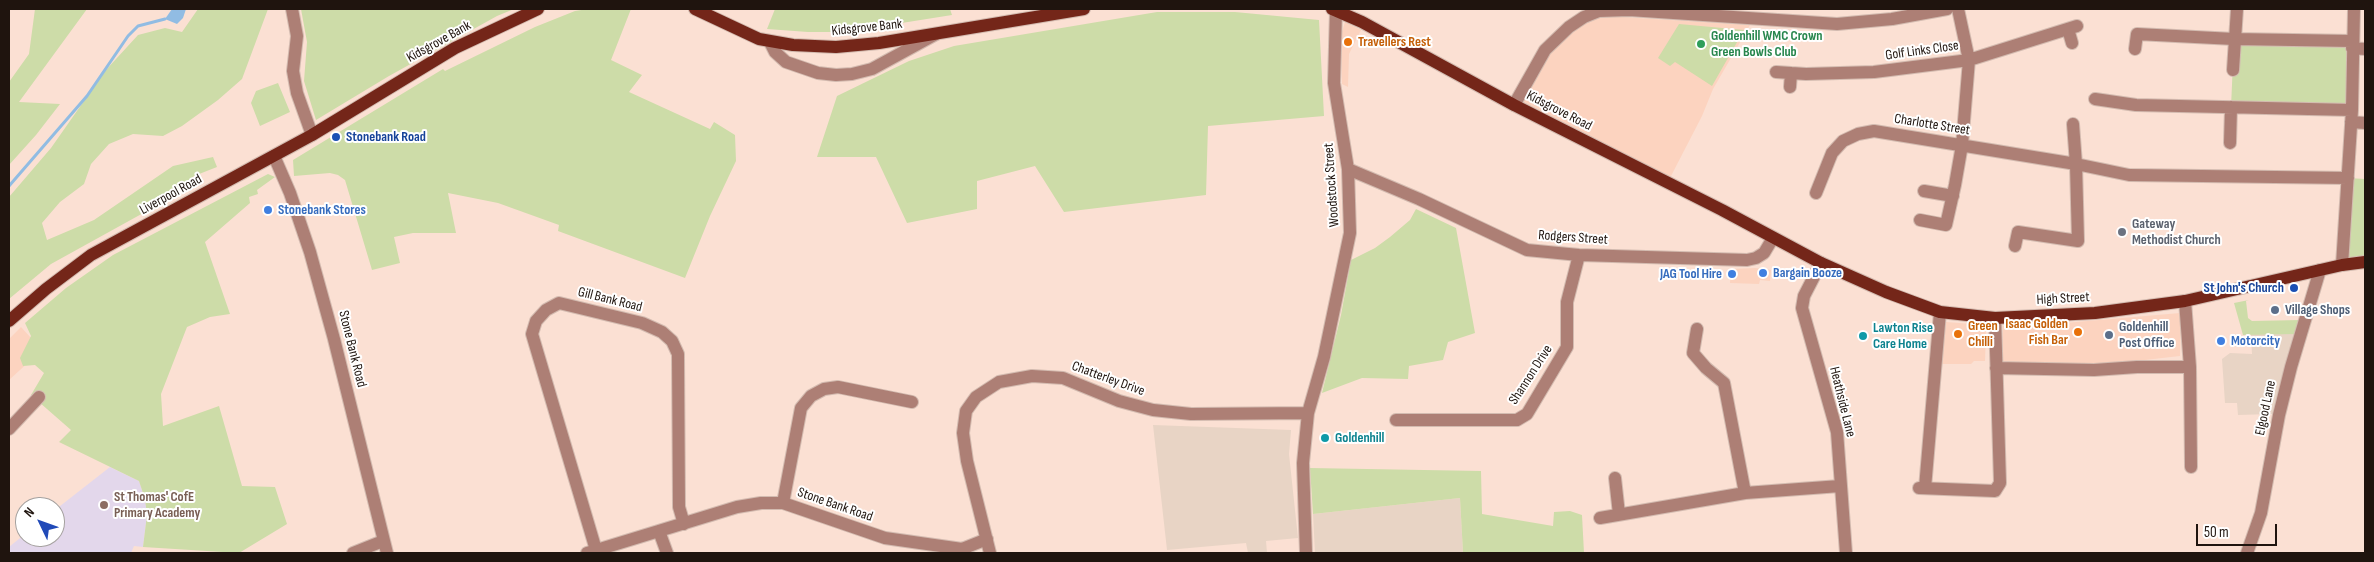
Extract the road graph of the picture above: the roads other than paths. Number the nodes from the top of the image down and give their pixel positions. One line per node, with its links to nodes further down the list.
1 (292, 9): 28 (street)
2 (538, 9): 23 (main road, Kidsgrove Bank)
3 (695, 9): 12 (main road, Kidsgrove Bank)
4 (1084, 9): 10 (main road, Kidsgrove Bank)
5 (1334, 9): 22 (main road, Kidsgrove Road); 33 (street, Woodstock Street)
6 (1947, 9): 22 (street)
7 (1958, 9): 16 (street)
8 (2237, 9): 11 (street)
9 (2354, 9): 14 (street)
10 (936, 34): 12 (main road, Kidsgrove Bank); 12 (street, Kidsgrove Bank)
11 (2234, 39): 14 (street); 15 (street); 17 (street)
12 (770, 42)
13 (2072, 43): 16 (street, Golf Links Close)
14 (2356, 46): 25 (street)
15 (2135, 50)
16 (1969, 60): 19 (street, Golf Links Close); 30 (street)
17 (2233, 70)
18 (1776, 72): 19 (street, Golf Links Close)
19 (1791, 73): 20 (street)
20 (1790, 87)
21 (2095, 99): 24 (street)
22 (1514, 105): 39 (main road, Kidsgrove Road)
23 (357, 107): 28 (main road, Liverpool Road)
24 (2231, 108): 25 (street); 29 (street)
25 (2351, 116): 26 (street); 34 (street)
26 (2365, 123)
27 (2072, 124): 32 (street)
28 (312, 135): 31 (main road, Liverpool Road)
29 (2230, 143)
30 (1962, 144): 32 (street, Charlotte Street); 36 (street, Charlotte Street); 37 (street)
31 (274, 156): 49 (main road, Liverpool Road); 68 (street, Stone Bank Road)
32 (2076, 164): 34 (street, Charlotte Street); 40 (street)
33 (1348, 169): 41 (street, Rodgers Street); 55 (street, Woodstock Street)
34 (2348, 178): 44 (street)
35 (1924, 191): 37 (street)
36 (1816, 193)
37 (1953, 196): 38 (street)
38 (1920, 220)
39 (1774, 238): 41 (street, Rodgers Street); 43 (main road, High Street)
40 (2016, 246)
41 (1580, 255): 56 (street, Shannon Drive)
42 (2365, 262): 44 (main road, High Street)
43 (1821, 264): 47 (main road, High Street); 60 (street, Heathside Lane)
44 (2342, 265): 45 (main road, High Street)
45 (2320, 270): 46 (main road, High Street); 75 (street, Elgood Lane)
46 (2185, 301): 48 (main road, High Street); 51 (street)
47 (1940, 312): 48 (main road, High Street); 52 (street)
48 (1995, 318): 52 (street)
49 (9, 321)
50 (1697, 329): 61 (street)
51 (2190, 367): 52 (street); 58 (street)
52 (1996, 368)
53 (39, 397): 57 (street)
54 (912, 402): 62 (street)
55 (1308, 413): 67 (street, Chatterley Drive); 73 (street)
56 (1396, 420)
57 (9, 429)
58 (2191, 467)
59 (1615, 478): 63 (street)
60 (1840, 486): 61 (street); 74 (street, Heathside Lane)
61 (1745, 493): 63 (street)
62 (784, 502): 65 (street, Stone Bank Road); 67 (street, Stone Bank Road)
63 (1619, 514): 64 (street)
64 (1600, 518)
65 (684, 524): 66 (street, Stone Bank Road); 69 (street, Gill Bank Road)
66 (660, 531): 69 (street, Stone Bank Road); 71 (street)
67 (987, 539): 72 (street, Chatterley Drive)
68 (385, 547): 70 (street)
69 (591, 552)
70 (353, 553)
71 (667, 553)
72 (990, 553)
73 (1306, 553)
74 (1846, 553)
75 (2248, 553)

